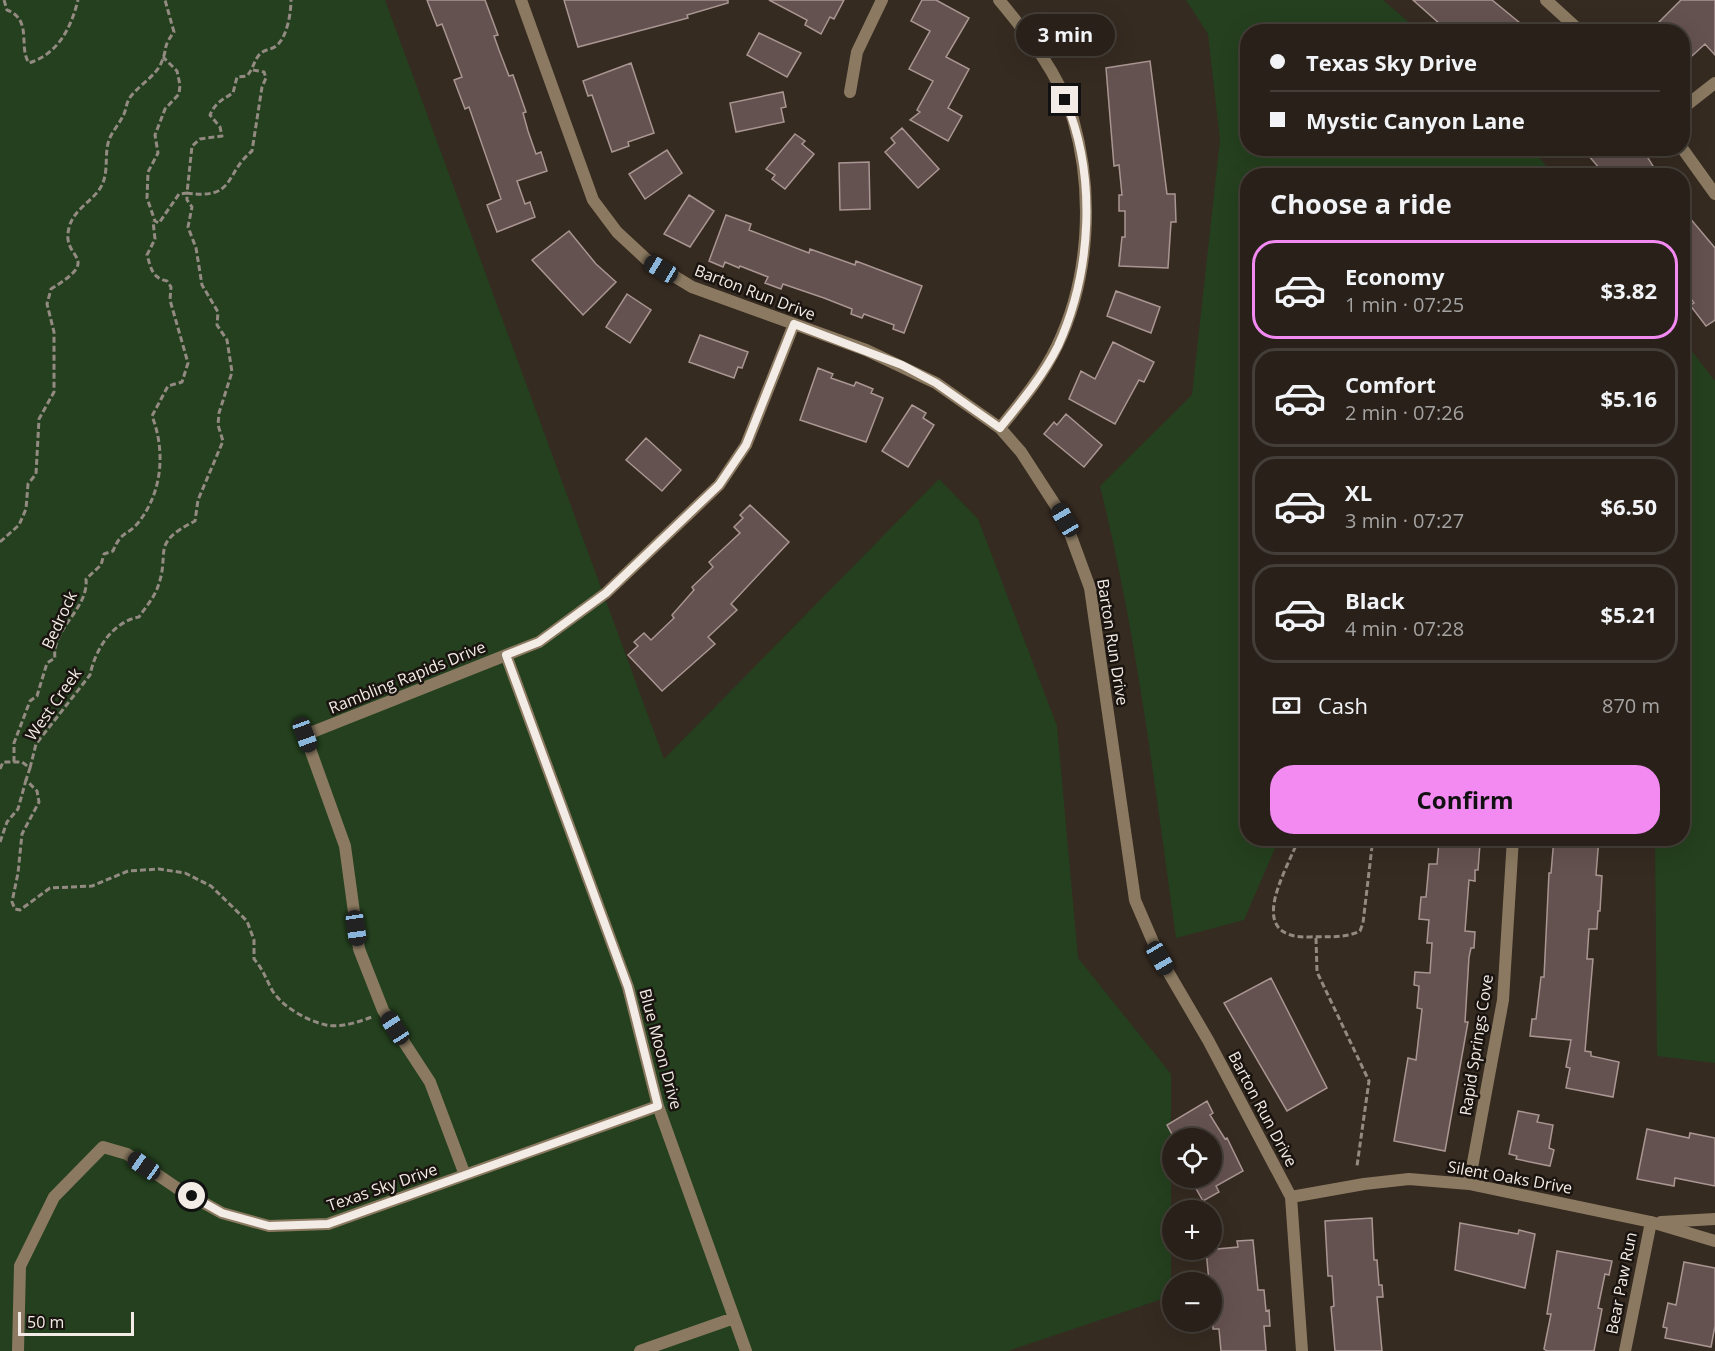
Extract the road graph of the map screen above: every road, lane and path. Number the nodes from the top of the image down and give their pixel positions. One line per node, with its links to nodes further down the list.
1 (4, 0): 2 (path)
2 (78, 0)
3 (165, 0): 10 (path)
4 (291, 0): 11 (path)
5 (521, 0): 19 (street, Barton Run Drive)
6 (882, 0): 13 (street)
7 (999, 0): 20 (street)
8 (1546, 0): 9 (street)
9 (1572, 24)
10 (163, 57): 18 (path); 21 (path)
11 (253, 70): 16 (path, West Creek); 16 (path)
12 (1715, 83): 14 (street)
13 (849, 92)
14 (1690, 103)
15 (1688, 156): 17 (street)
16 (187, 192): 18 (path); 24 (path, West Creek)
17 (1715, 194)
18 (153, 215): 23 (path, Bedrock)
19 (794, 324): 20 (street, Barton Run Drive); 22 (street, Rambling Rapids Drive)
20 (1000, 428): 37 (street, Barton Run Drive)
21 (0, 542)
22 (506, 655): 33 (street, Blue Moon Drive); 35 (street, Rambling Rapids Drive)
23 (14, 762): 24 (path); 25 (path)
24 (30, 768): 26 (path, West Creek)
25 (0, 769)
26 (26, 780): 27 (path); 32 (path)
27 (0, 842)
28 (1296, 846): 31 (path)
29 (1372, 846): 31 (path)
30 (1513, 846): 36 (street, Rapid Springs Cove)
31 (1316, 937): 34 (path)
32 (375, 1017)
33 (658, 1106): 35 (street, Texas Sky Drive); 41 (street, Blue Moon Drive)
34 (1357, 1166)
35 (465, 1175): 42 (street, Texas Sky Drive)
36 (1469, 1184): 37 (street, Silent Oaks Drive); 39 (street, Silent Oaks Drive)
37 (1291, 1197): 45 (street, Barton Run Drive)
38 (1715, 1219): 39 (street, Silent Oaks Drive)
39 (1651, 1222): 40 (street, Silent Oaks Drive); 46 (street, Bear Paw Run)
40 (1715, 1241)
41 (734, 1318): 43 (street); 44 (street, Blue Moon Drive)
42 (18, 1351)
43 (640, 1351)
44 (746, 1351)
45 (1302, 1351)
46 (1625, 1351)

